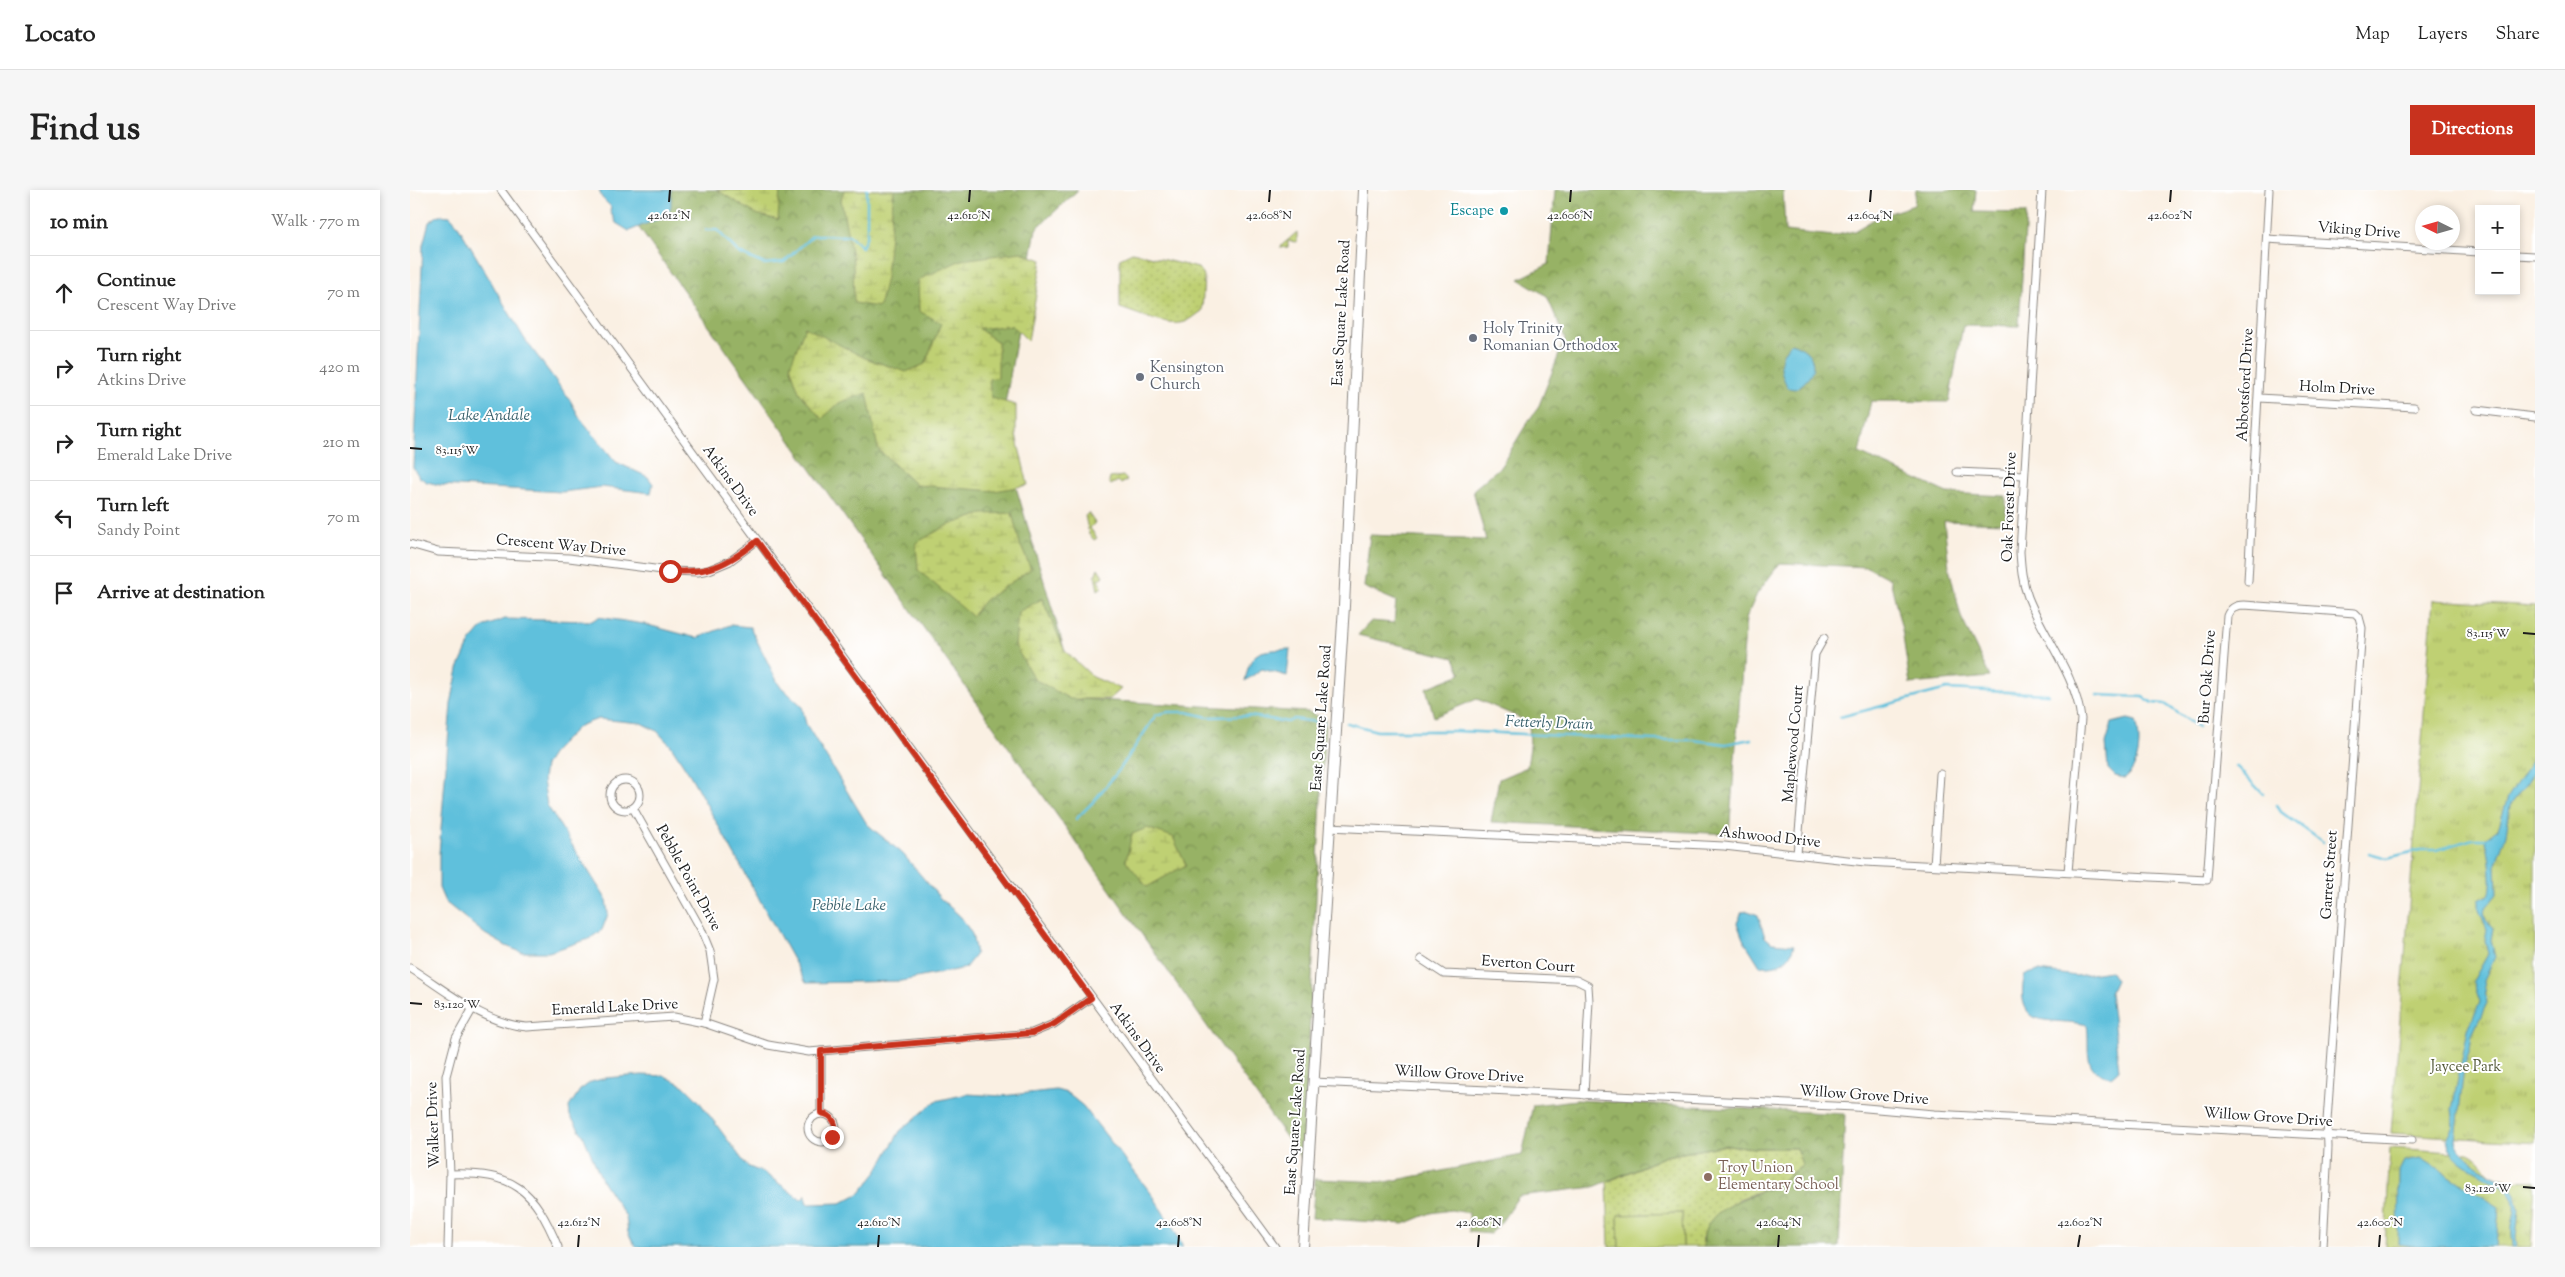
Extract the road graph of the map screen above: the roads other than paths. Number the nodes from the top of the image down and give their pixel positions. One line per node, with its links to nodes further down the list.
1 (501, 190): 15 (street, Atkins Drive)
2 (1364, 190): 23 (main road, East Square Lake Road)
3 (2042, 190): 14 (street, Oak Forest Drive)
4 (2270, 190): 5 (street, Abbotsford Drive)
5 (2267, 239): 6 (street, Viking Drive); 9 (street, Abbotsford Drive)
6 (2475, 252)
7 (2520, 255): 8 (street)
8 (2535, 256)
9 (2259, 398): 10 (street, Holm Drive); 18 (street, Abbotsford Drive)
10 (2414, 407)
11 (2476, 410): 12 (street)
12 (2535, 417)
13 (1958, 472): 14 (street)
14 (2024, 475): 26 (street, Oak Forest Drive)
15 (757, 541): 16 (street, Crescent Way Drive); 30 (street, Atkins Drive)
16 (412, 545): 17 (street)
17 (410, 554)
18 (2248, 581)
19 (2359, 616): 27 (street, Bur Oak Drive); 37 (street, Garrett Street)
20 (1824, 638): 24 (street, Maplewood Court)
21 (1940, 774): 25 (street)
22 (632, 808): 22 (street); 32 (street, Pebble Point Drive)
23 (1329, 827): 24 (street, Ashwood Drive); 34 (main road, East Square Lake Road)
24 (1797, 854): 25 (street, Ashwood Drive)
25 (1934, 865): 26 (street, Ashwood Drive)
26 (2068, 872): 27 (street, Ashwood Drive)
27 (2207, 880)
28 (1421, 959): 35 (street, Everton Court)
29 (410, 968): 31 (street, Emerald Lake Drive)
30 (1091, 998): 33 (street, Emerald Lake Drive); 42 (street, Atkins Drive)
31 (473, 1008): 32 (street, Emerald Lake Drive); 39 (street, Walker Drive)
32 (704, 1023): 33 (street, Emerald Lake Drive)
33 (821, 1051): 36 (street)
34 (1313, 1082): 35 (street, Willow Grove Drive); 43 (main road, East Square Lake Road)
35 (1584, 1095): 37 (street, Willow Grove Drive)
36 (821, 1113): 36 (street)
37 (2328, 1136): 38 (street, Willow Grove Drive); 44 (street, Garrett Street)
38 (2412, 1140)
39 (450, 1174): 40 (street, Walker Drive); 41 (street)
40 (448, 1247)
41 (558, 1247)
42 (1275, 1247)
43 (1303, 1247)
44 (2323, 1247)

